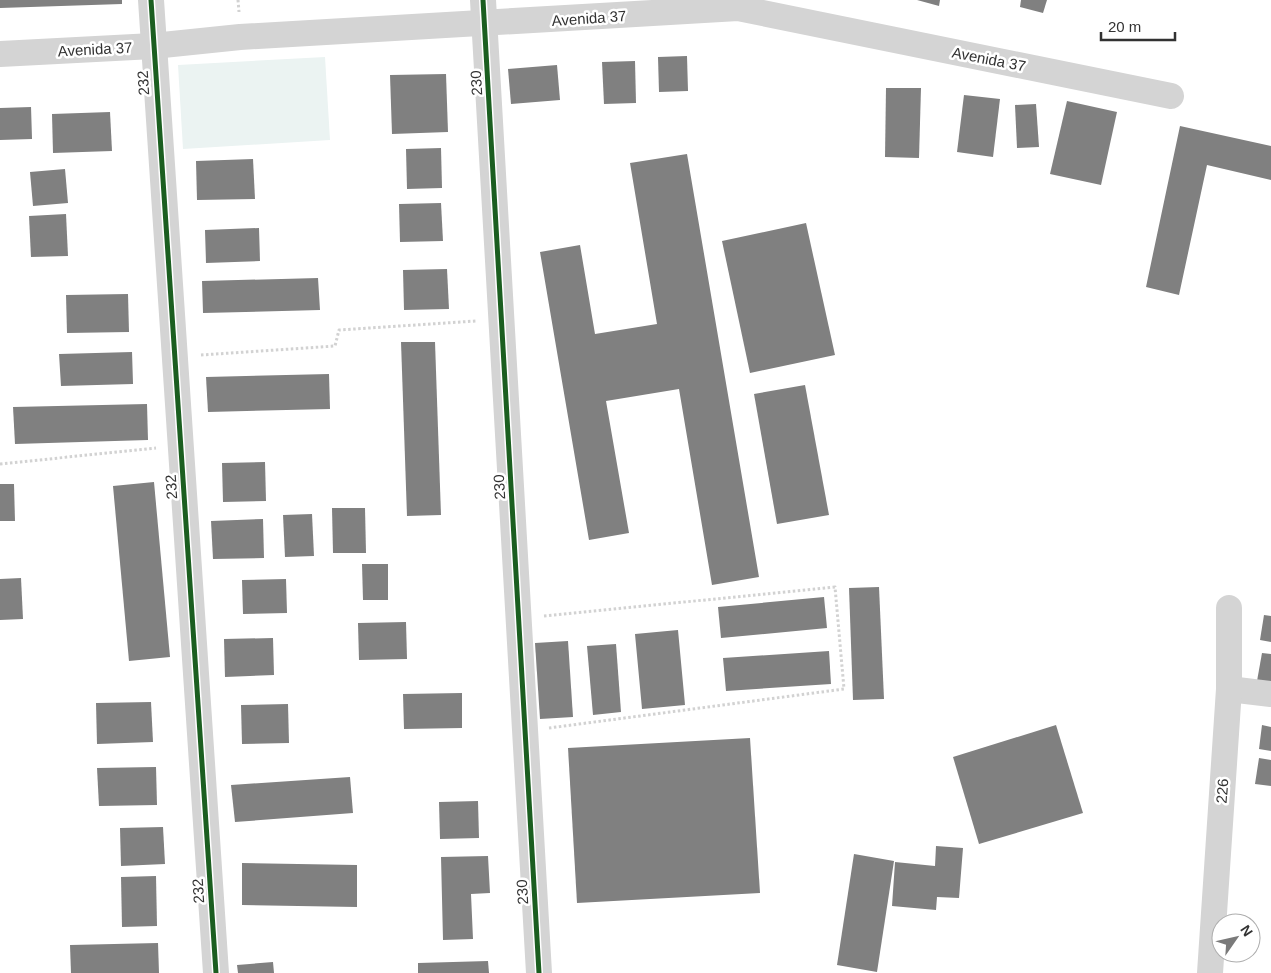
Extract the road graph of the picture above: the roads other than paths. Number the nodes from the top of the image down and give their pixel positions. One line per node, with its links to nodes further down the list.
1 (151, 0): 3 (street, 232)
2 (484, 12): 3 (street, Avenida 37); 5 (street, Avenida 37); 10 (street, 230)
3 (153, 46): 4 (street, Avenida 37); 9 (street, 232)
4 (0, 54)
5 (1171, 96)
6 (1229, 608): 7 (street, 226)
7 (1229, 689): 8 (street); 11 (street, 226)
8 (1271, 694)
9 (216, 973)
10 (539, 973)
11 (1210, 973)

